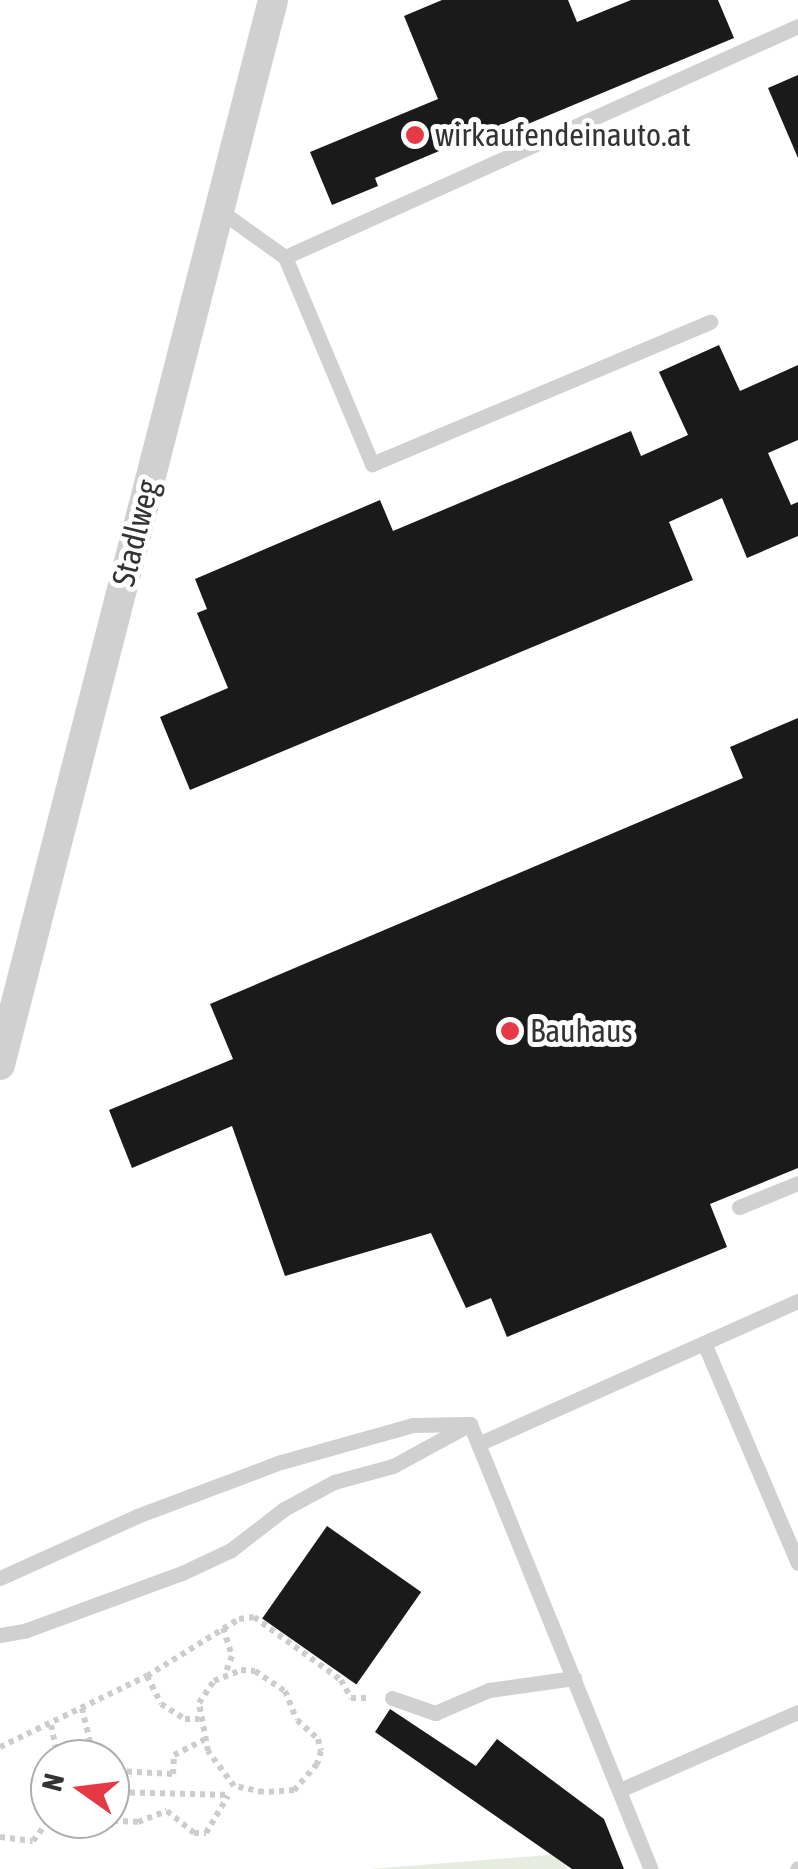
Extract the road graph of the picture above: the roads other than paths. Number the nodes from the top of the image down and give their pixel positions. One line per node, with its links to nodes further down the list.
1 (273, 0): 3 (street, Stadlweg)
2 (798, 26): 4 (lane)
3 (219, 210): 4 (lane); 6 (street, Stadlweg)
4 (286, 257): 5 (lane)
5 (710, 322)
6 (0, 1065)
7 (798, 1183): 8 (lane)
8 (740, 1207)
9 (798, 1301): 10 (lane)
10 (704, 1343): 12 (lane); 13 (lane)
11 (470, 1424): 12 (lane); 14 (lane); 15 (lane)
12 (478, 1444): 16 (lane)
13 (798, 1563)
14 (0, 1578)
15 (0, 1635)
16 (574, 1678): 17 (lane); 19 (lane)
17 (392, 1698)
18 (798, 1712): 19 (lane)
19 (620, 1790): 20 (lane)
20 (651, 1869)

